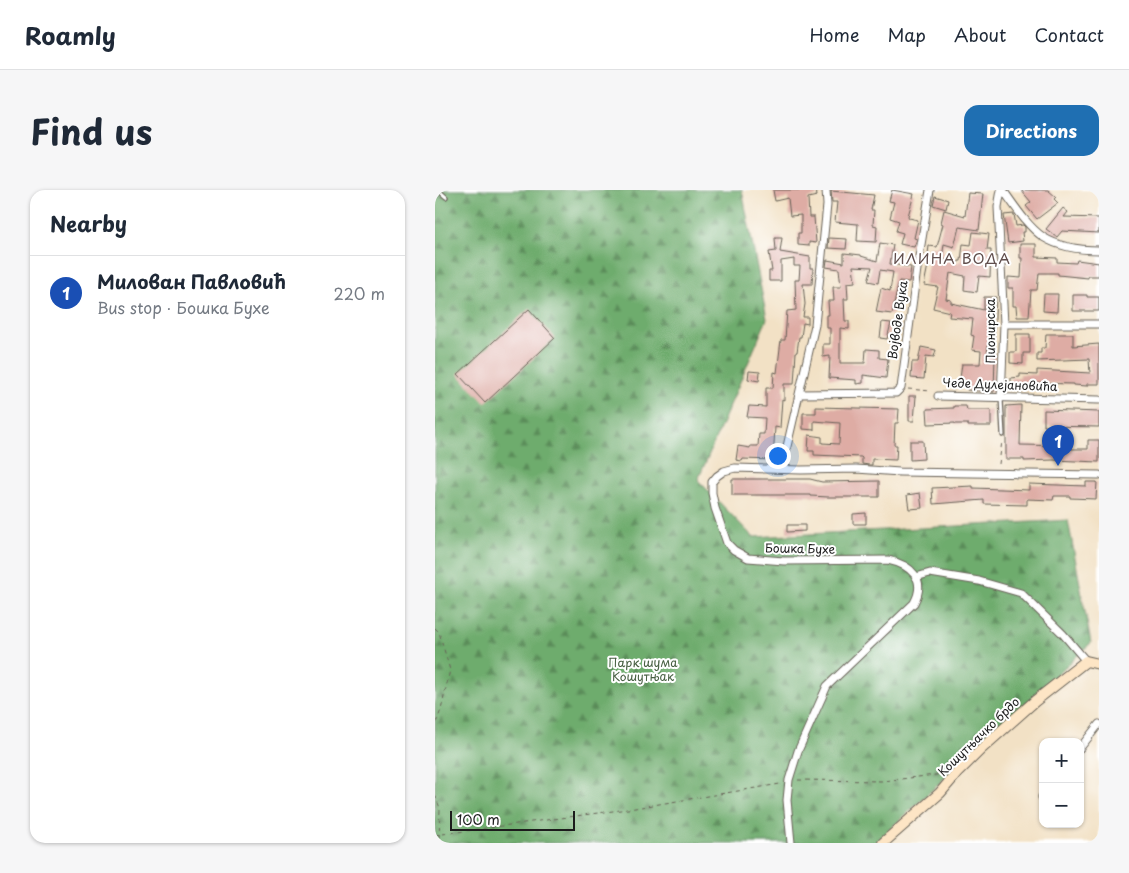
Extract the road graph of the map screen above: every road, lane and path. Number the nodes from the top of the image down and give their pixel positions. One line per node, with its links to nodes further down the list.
1 (438, 190): 5 (lane)
2 (826, 190): 10 (street)
3 (930, 190): 9 (street, Војводе Вука)
4 (1002, 190): 6 (street); 7 (street, Пионирска)
5 (446, 197)
6 (1099, 250)
7 (1004, 324): 8 (street); 12 (street, Пионирска)
8 (1099, 324)
9 (899, 391): 10 (street); 11 (path, Чеде Дулејановића)
10 (800, 394): 15 (street)
11 (938, 396): 12 (street, Чеде Дулејановића)
12 (1001, 398): 13 (street, Чеде Дулејановића); 14 (lane, Пионирска)
13 (1099, 400)
14 (1003, 435): 16 (path)
15 (782, 468): 16 (street, Бошка Бухе); 18 (street, Бошка Бухе)
16 (998, 473): 17 (street, Бошка Бухе)
17 (1099, 475)
18 (916, 577): 20 (street); 26 (street)
19 (435, 628): 23 (path)
20 (1086, 661): 21 (street); 25 (street, Кошутњачко брдо)
21 (1099, 664)
22 (1099, 724): 24 (street)
23 (435, 726)
24 (1084, 743)
25 (957, 773): 26 (path); 32 (street, Кошутњачко брдо)
26 (789, 780): 29 (path); 31 (street)
27 (435, 795): 29 (path)
28 (435, 835): 29 (path)
29 (439, 835): 30 (path)
30 (439, 843)
31 (791, 843)
32 (883, 843)

